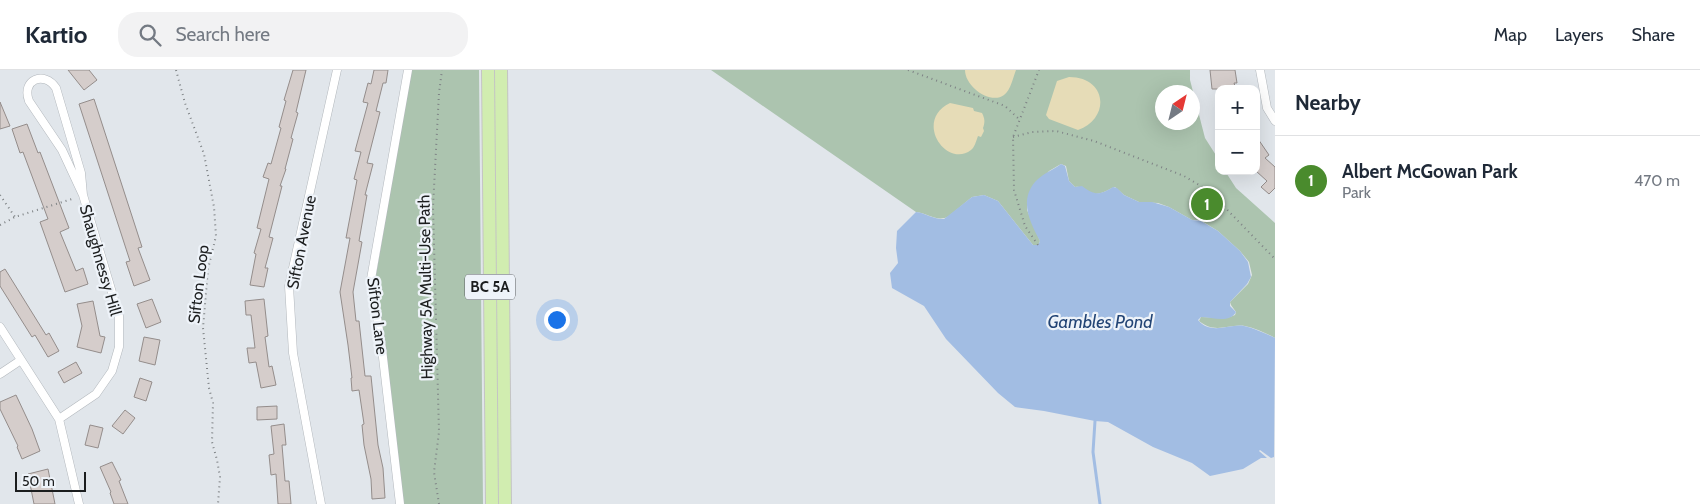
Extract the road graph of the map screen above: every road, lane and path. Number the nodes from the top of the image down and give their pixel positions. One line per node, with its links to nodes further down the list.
1 (176, 70): 24 (path, Sifton Loop)
2 (336, 70): 25 (street, Sifton Avenue)
3 (408, 70): 26 (street, Sifton Lane)
4 (442, 70): 27 (path, Highway 5A Multi-Use Path)
5 (488, 70): 28 (main road, BC 5A)
6 (502, 70): 29 (main road, BC 5A)
7 (908, 70): 10 (path)
8 (1039, 70): 10 (path)
9 (1260, 70): 11 (street)
10 (1020, 120): 12 (path)
11 (1275, 121)
12 (1013, 137): 17 (path); 18 (path)
13 (0, 195): 15 (path)
14 (83, 195): 14 (street, Shaughnessy Hill); 15 (path); 22 (street, Shaughnessy Hill)
15 (15, 217): 16 (path)
16 (0, 225)
17 (1038, 245)
18 (1275, 259)
19 (0, 327): 20 (street)
20 (21, 360): 21 (street); 22 (street)
21 (0, 374)
22 (59, 419): 23 (street)
23 (79, 504)
24 (218, 504)
25 (321, 504)
26 (400, 504)
27 (439, 504)
28 (492, 504)
29 (505, 504)

